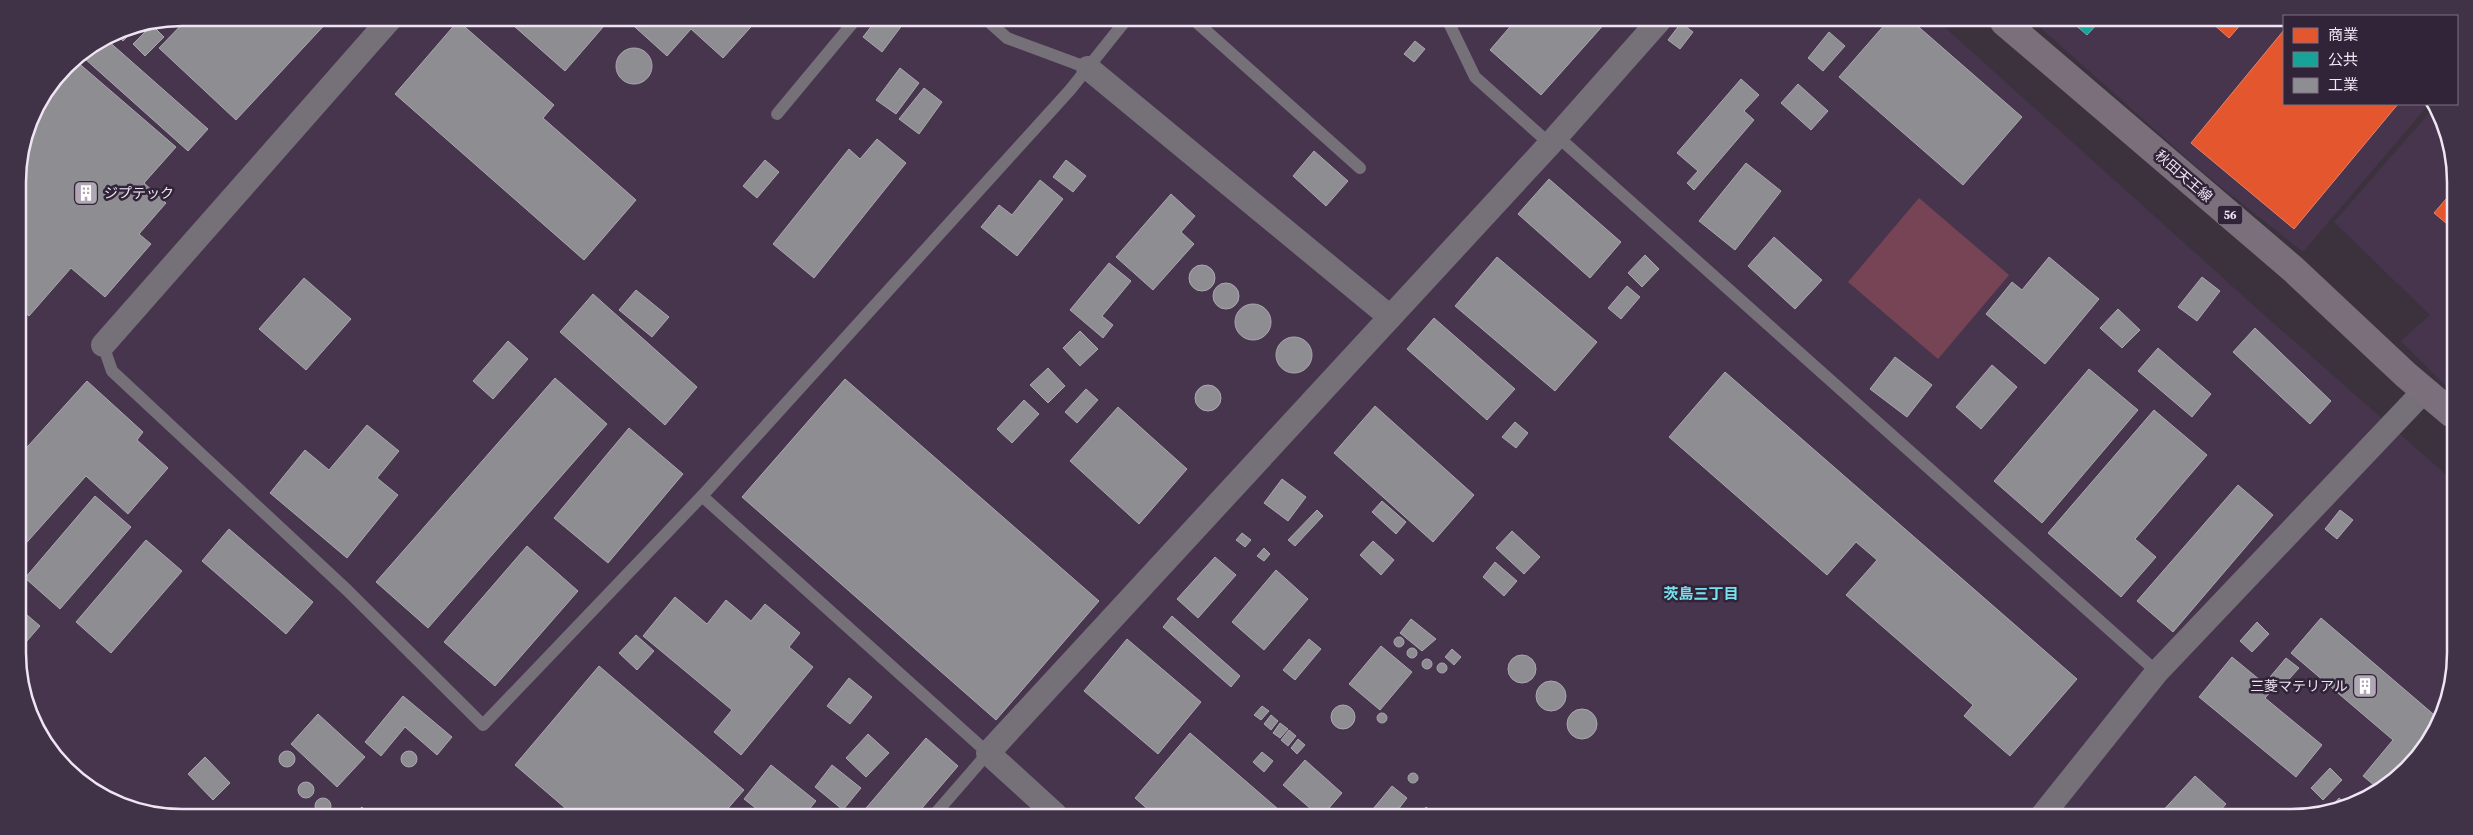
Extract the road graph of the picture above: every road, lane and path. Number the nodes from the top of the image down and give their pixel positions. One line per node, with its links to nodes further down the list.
1 (384, 26): 14 (street)
2 (850, 26): 10 (lane)
3 (994, 26): 9 (lane)
4 (1121, 26): 9 (lane)
5 (1201, 26): 12 (lane)
6 (1450, 26): 11 (lane)
7 (1655, 26): 11 (street)
8 (2009, 26): 15 (main road, 秋田天王線 / 56)
9 (1088, 68): 13 (street); 17 (lane)
10 (777, 114)
11 (1553, 140): 13 (street); 18 (lane)
12 (1360, 168)
13 (1390, 317): 19 (street)
14 (103, 345): 17 (lane)
15 (2425, 390): 16 (main road, 秋田天王線 / 56); 18 (street)
16 (2447, 409)
17 (702, 496): 19 (lane)
18 (2157, 672): 20 (street)
19 (988, 753): 21 (lane); 22 (street)
20 (2047, 808)
21 (940, 809)
22 (1049, 809)

